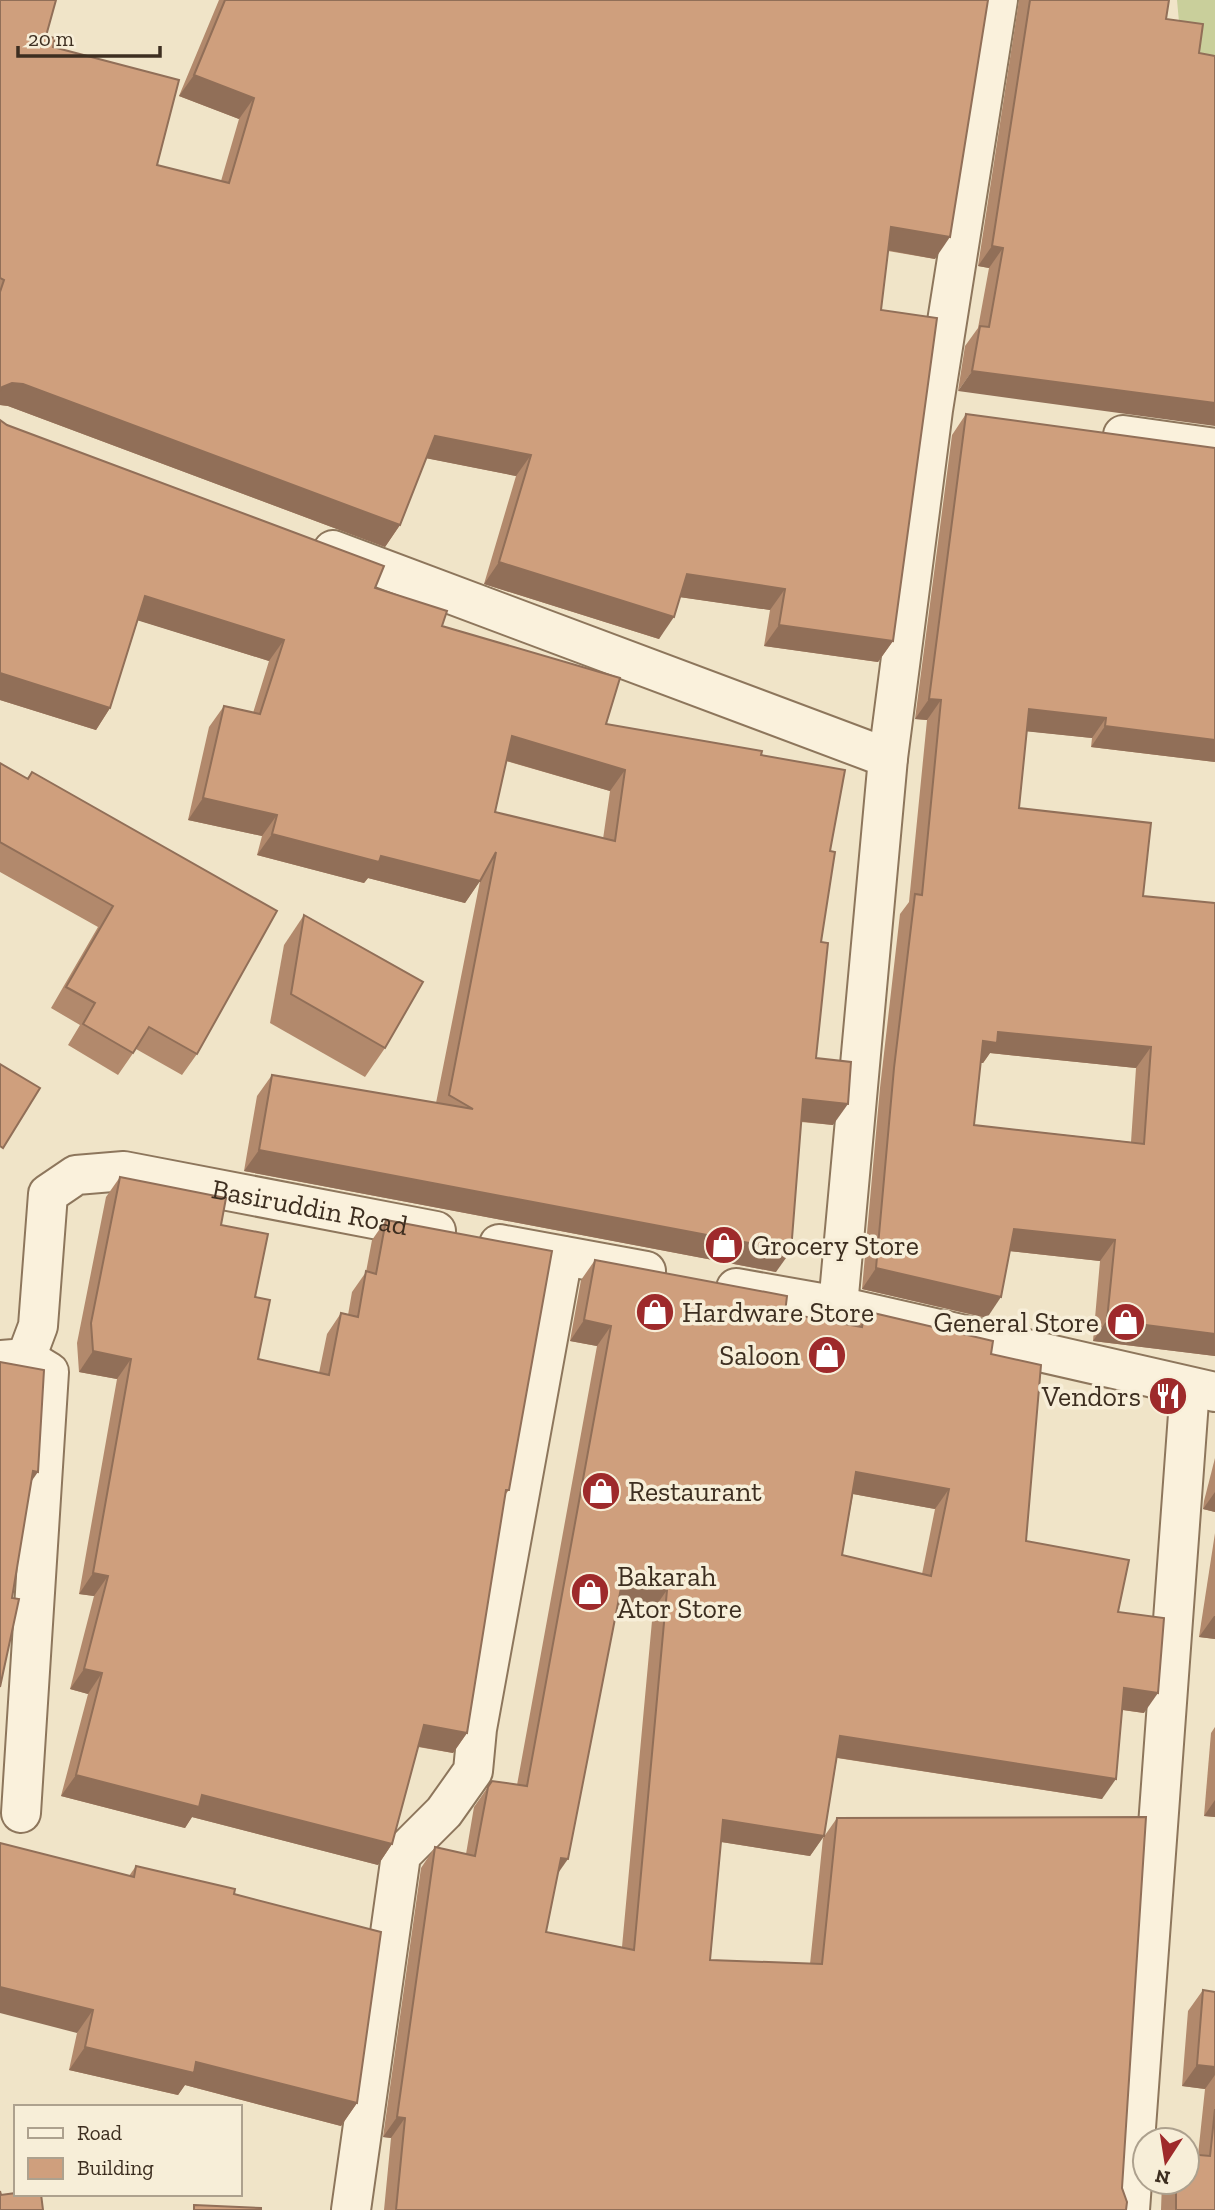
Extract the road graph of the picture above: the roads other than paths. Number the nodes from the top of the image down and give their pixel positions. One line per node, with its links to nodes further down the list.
1 (998, 0): 2 (street)
2 (933, 411): 3 (street); 7 (street)
3 (974, 416)
4 (1094, 432): 5 (street)
5 (1215, 447)
6 (300, 538): 7 (street)
7 (888, 758): 9 (street)
8 (563, 1256): 9 (street, Basiruddin Road); 10 (street, Basiruddin Road); 13 (street)
9 (838, 1306): 11 (street, Basiruddin Road)
10 (13, 1359): 12 (street)
11 (1203, 1390): 14 (street)
12 (21, 1813)
13 (351, 2210)
14 (1130, 2210)

